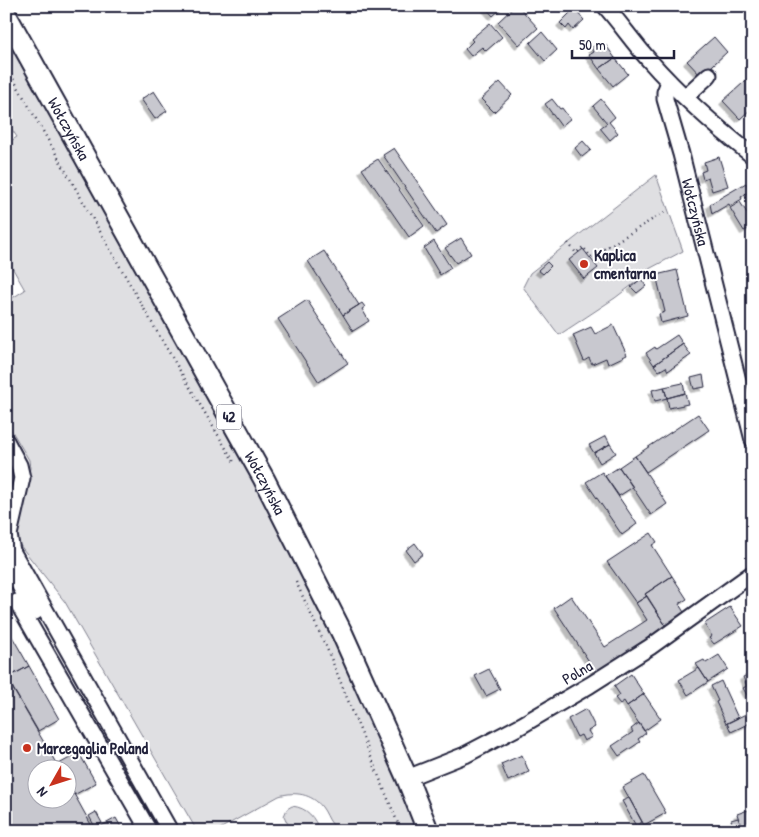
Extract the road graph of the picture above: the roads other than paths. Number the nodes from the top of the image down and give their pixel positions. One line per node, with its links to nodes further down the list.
1 (605, 6): 4 (street)
2 (6, 15): 12 (main road, Wołczyńska / 42)
3 (709, 75): 5 (street)
4 (669, 82): 5 (street); 7 (street, Wołczyńska)
5 (685, 97): 6 (street)
6 (753, 155)
7 (753, 440)
8 (6, 441): 15 (street)
9 (6, 562): 14 (street)
10 (753, 573): 12 (street, Polna)
11 (6, 583): 13 (street)
12 (407, 778): 16 (main road, Wołczyńska / 42)
13 (149, 831)
14 (160, 831)
15 (170, 831)
16 (428, 831)

